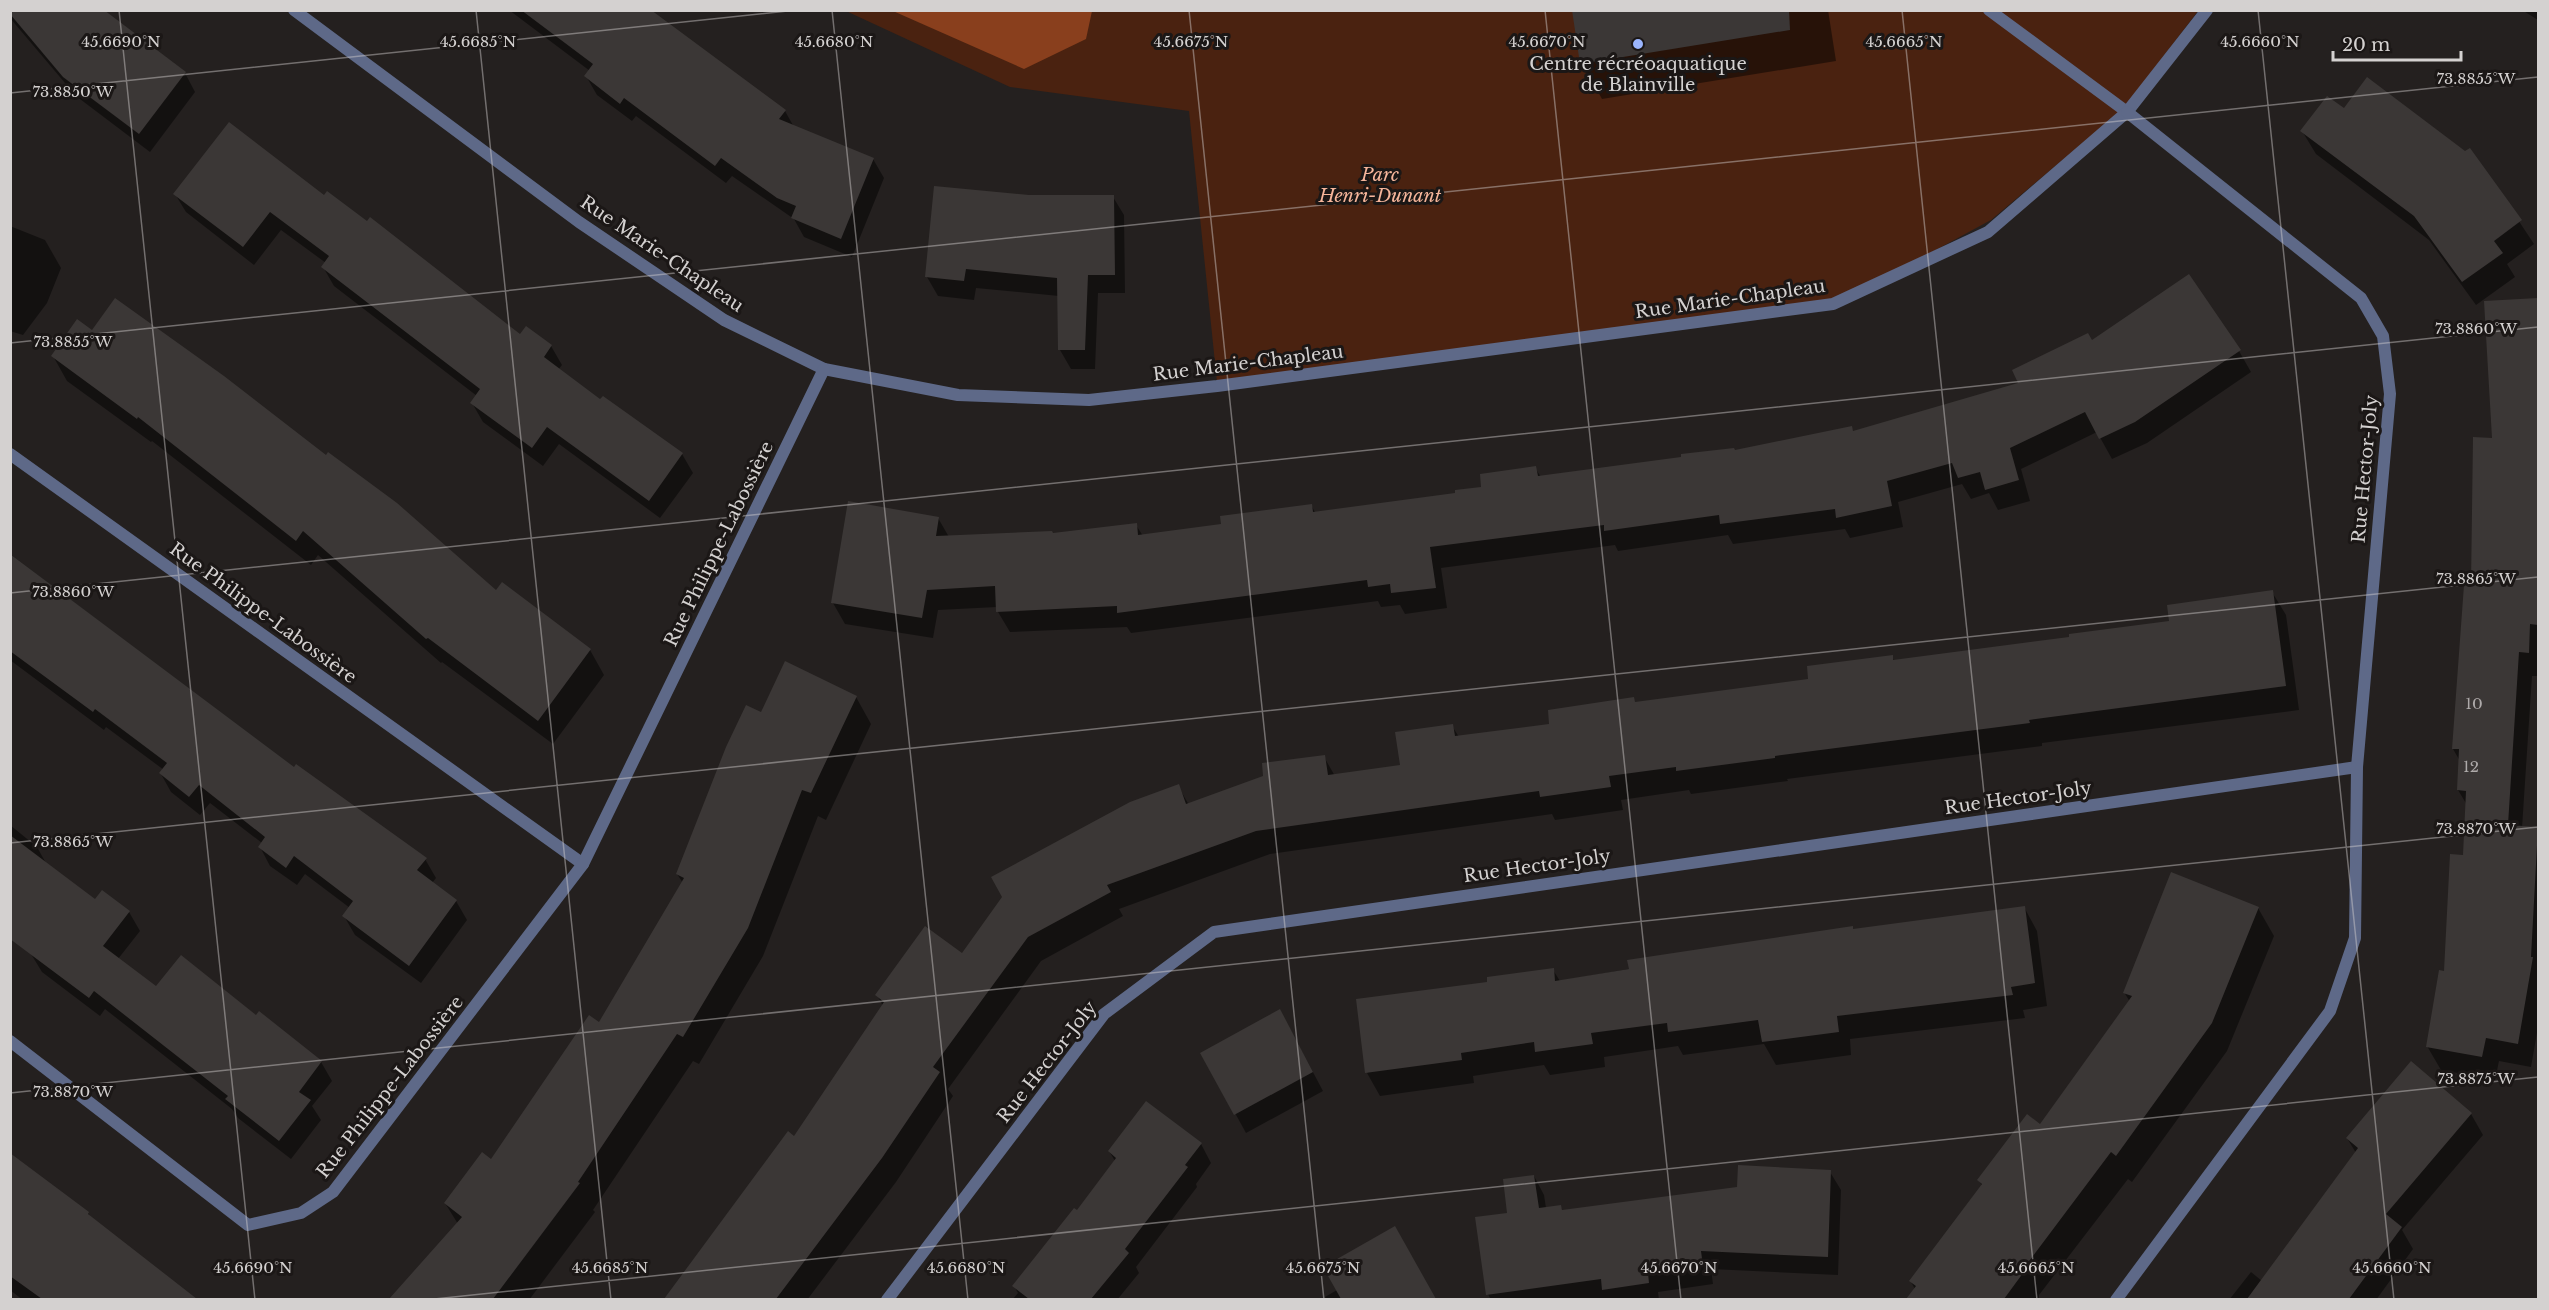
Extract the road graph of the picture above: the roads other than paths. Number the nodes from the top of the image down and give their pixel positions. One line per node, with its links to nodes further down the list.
1 (294, 10): 5 (street, Rue Marie-Chapleau)
2 (1989, 10): 4 (street, Rue Hector-Joly)
3 (2207, 10): 4 (street, Rue Marie-Chapleau)
4 (2127, 112): 5 (street, Rue Marie-Chapleau); 7 (street, Rue Hector-Joly)
5 (824, 369): 8 (street, Rue Philippe-Labossière)
6 (10, 454): 8 (street, Rue Philippe-Labossière)
7 (2357, 768): 10 (street, Rue Hector-Joly); 11 (street, Rue Hector-Joly)
8 (583, 864): 9 (street, Rue Philippe-Labossière)
9 (10, 1041)
10 (887, 1299)
11 (2116, 1299)

